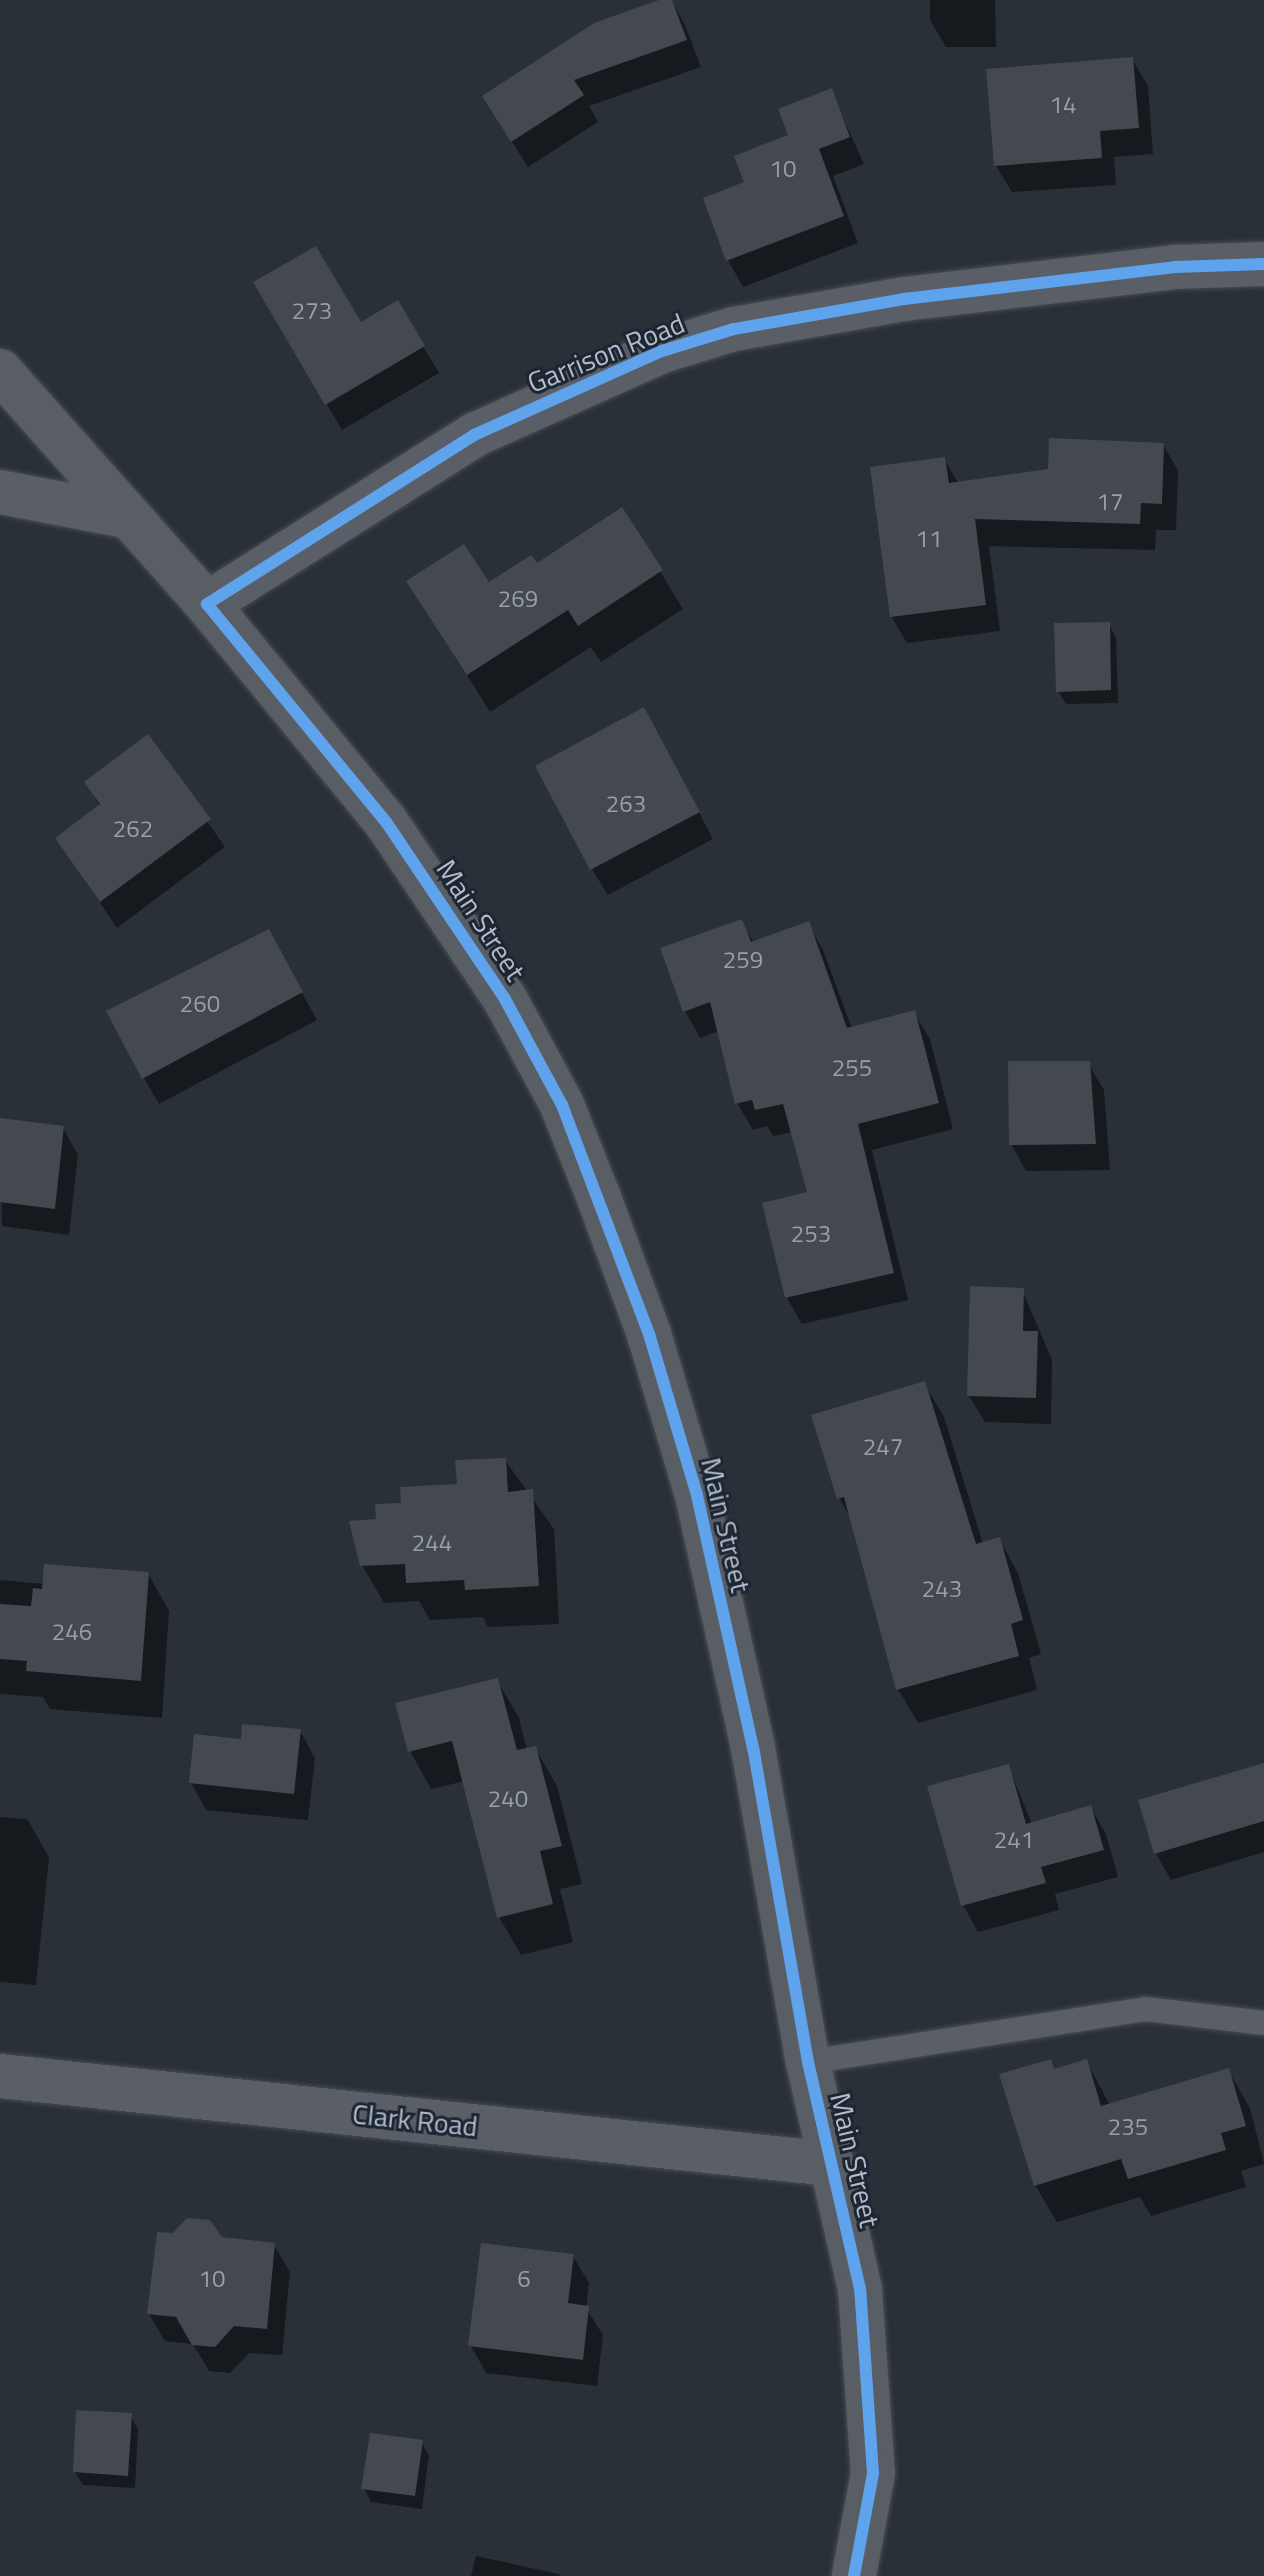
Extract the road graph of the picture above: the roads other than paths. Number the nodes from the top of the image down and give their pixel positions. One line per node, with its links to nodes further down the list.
1 (1264, 264): 5 (street, Garrison Road)
2 (0, 371): 4 (main road, Main Street)
3 (0, 492): 4 (street)
4 (125, 516): 5 (main road, Main Street)
5 (207, 604): 7 (main road, Main Street)
6 (1264, 2023): 7 (lane)
7 (808, 2062): 9 (main road, Main Street)
8 (0, 2076): 9 (street, Clark Road)
9 (830, 2164): 10 (main road, Main Street)
10 (854, 2576)

